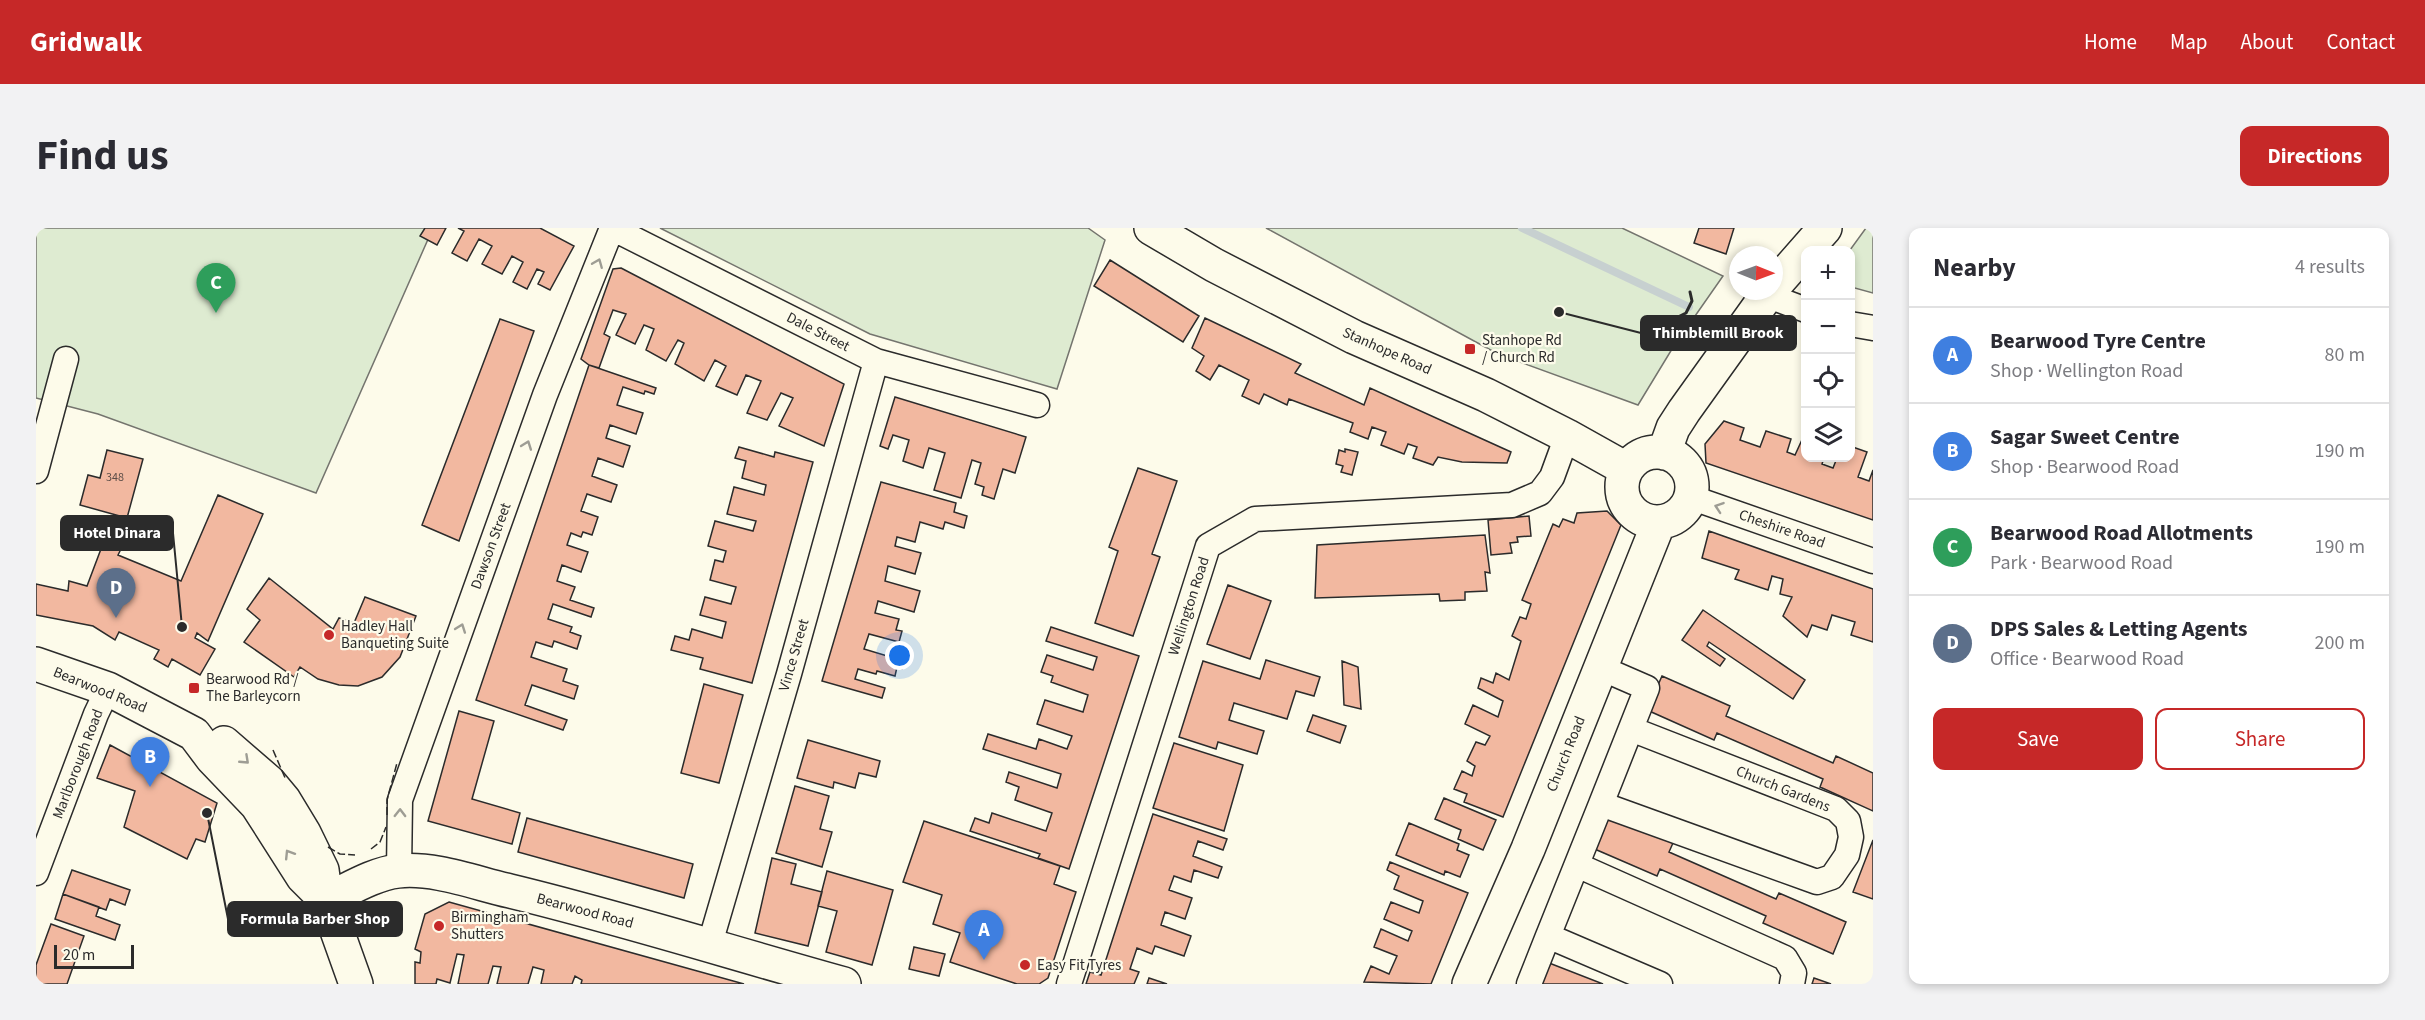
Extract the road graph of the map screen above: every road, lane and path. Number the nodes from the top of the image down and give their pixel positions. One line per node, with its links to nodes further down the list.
1 (612, 228): 13 (street, Dale Street); 28 (street, Dawson Street, one-way to 1)
2 (1151, 228): 15 (street, Stanhope Road)
3 (1798, 228): 5 (street)
4 (1825, 228): 6 (street)
5 (1783, 260)
6 (1783, 274)
7 (1783, 296): 9 (street)
8 (1762, 300): 16 (street)
9 (1801, 307)
10 (1855, 325): 11 (street)
11 (1873, 328)
12 (66, 359): 18 (street)
13 (876, 361): 14 (street, Dale Street); 32 (street, Vince Street)
14 (1037, 405)
15 (1567, 436): 17 (street, Stanhope Road); 35 (street, Wellington Road)
16 (1664, 453): 17 (street); 19 (street)
17 (1626, 469): 20 (street)
18 (36, 471)
19 (1690, 497): 20 (street); 21 (street, Cheshire Road, one-way to 19)
20 (1659, 522): 23 (street, Church Road)
21 (1873, 561)
22 (36, 664): 24 (street, Bearwood Road)
23 (1601, 668): 25 (street); 36 (street, Church Road)
24 (108, 690): 29 (street, Marlborough Road); 30 (street, Bearwood Road)
25 (1631, 729): 26 (street); 26 (street, Church Gardens)
26 (1601, 804): 27 (street)
27 (1576, 865): 31 (street); 39 (street)
28 (399, 871): 30 (street, Bearwood Road); 32 (street, Bearwood Road)
29 (36, 873)
30 (326, 900): 33 (street)
31 (1548, 936): 37 (street); 38 (street)
32 (709, 947): 34 (street, Bearwood Road)
33 (356, 984)
34 (844, 984)
35 (1070, 984)
36 (1469, 984)
37 (1529, 984)
38 (1660, 984)
39 (1792, 984)

